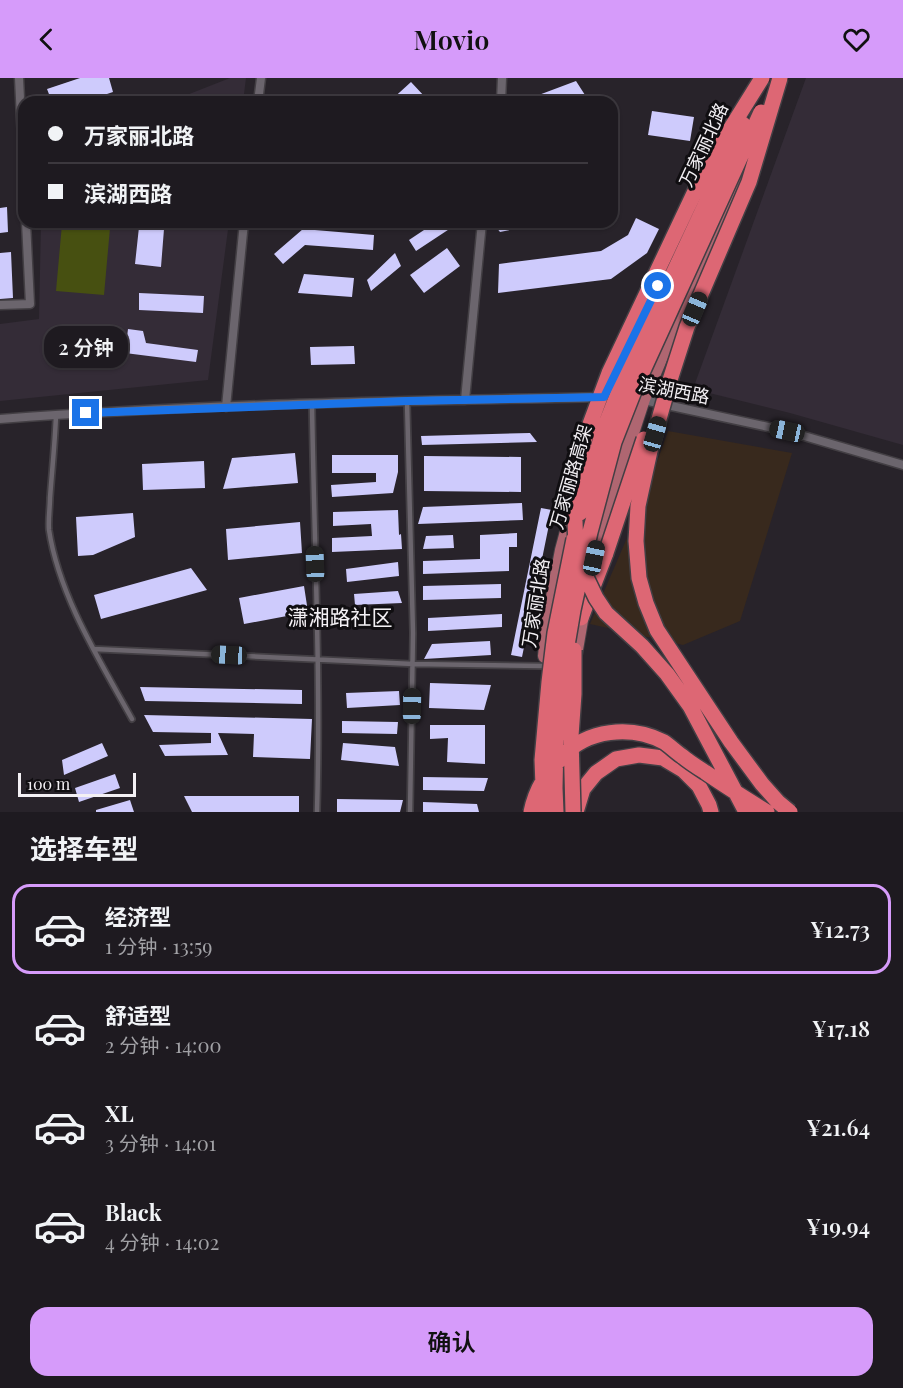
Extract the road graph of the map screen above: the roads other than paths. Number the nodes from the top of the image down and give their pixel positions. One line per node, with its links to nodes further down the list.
1 (19, 78): 8 (street)
2 (261, 78): 9 (street)
3 (502, 78): 10 (street)
4 (754, 78): 16 (main road, 万家丽北路)
5 (764, 78): 35 (highway, 万家丽路高架, bridge); 40 (highway, bridge)
6 (778, 78): 15 (highway, bridge); 25 (highway, 万家丽路高架, bridge)
7 (785, 78): 17 (main road)
8 (20, 96)
9 (259, 96)
10 (501, 96)
11 (26, 228): 14 (street)
12 (243, 228): 21 (street)
13 (482, 228): 18 (street)
14 (0, 305)
15 (687, 327): 25 (highway, bridge); 42 (highway, bridge)
16 (604, 397): 17 (street, 滨湖西路); 18 (street, 滨湖西路); 34 (main road, 万家丽北路)
17 (643, 399): 24 (street, 滨湖西路); 25 (main road)
18 (465, 400): 19 (street, 滨湖西路)
19 (407, 401): 20 (street, 滨湖西路); 28 (lane)
20 (312, 404): 21 (street, 滨湖西路); 27 (lane)
21 (226, 407): 22 (street, 滨湖西路)
22 (56, 415): 23 (street, 滨湖西路); 26 (lane)
23 (0, 419)
24 (903, 465)
25 (577, 614): 36 (highway, 万家丽路高架, bridge); 37 (main road); 38 (highway, bridge)
26 (94, 649): 27 (lane); 30 (lane)
27 (319, 659): 28 (lane); 31 (lane)
28 (413, 664): 29 (lane); 32 (lane)
29 (543, 666)
30 (132, 719)
31 (317, 812)
32 (410, 812)
33 (531, 812): 41 (highway, bridge)
34 (538, 812)
35 (544, 812)
36 (556, 812)
37 (563, 812)
38 (574, 812): 39 (highway)
39 (711, 812)
40 (746, 812)
41 (767, 812)
42 (790, 812)

